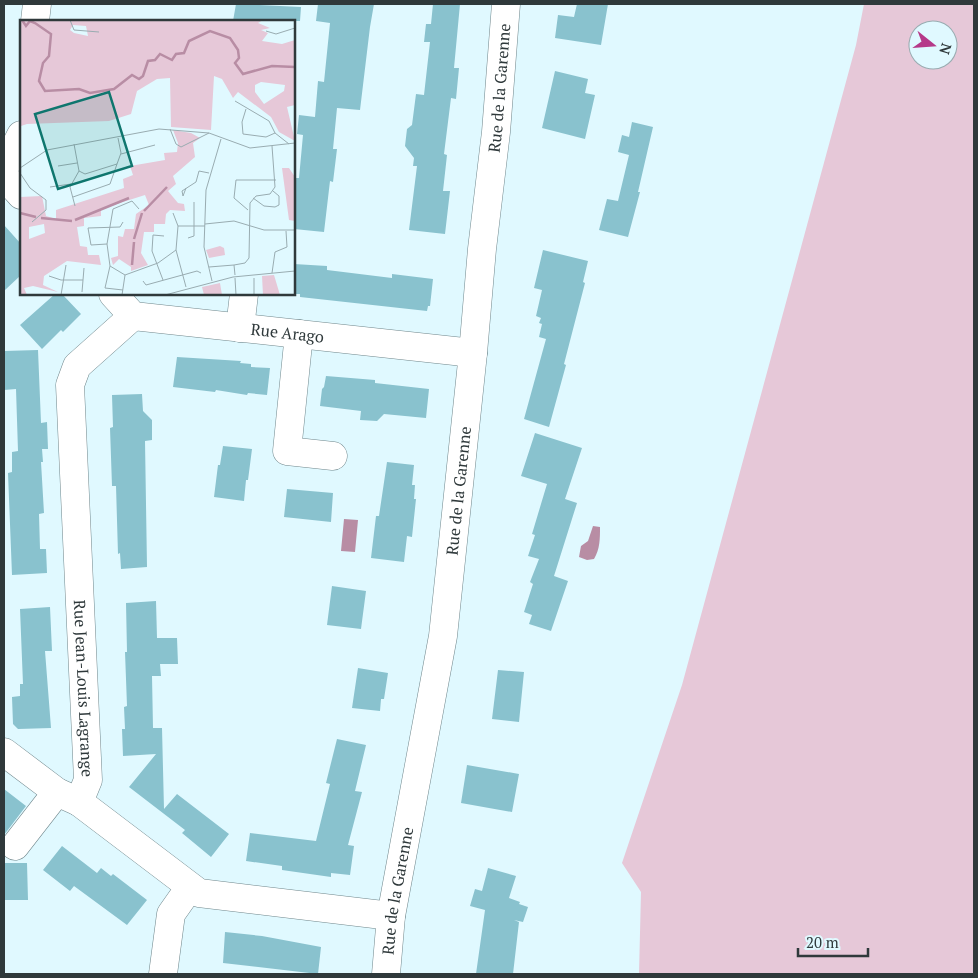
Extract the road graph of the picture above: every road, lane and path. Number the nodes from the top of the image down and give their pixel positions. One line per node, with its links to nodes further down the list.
1 (37, 4): 3 (street)
2 (506, 4): 13 (street, Rue de la Garenne)
3 (35, 20)
4 (20, 137): 5 (street)
5 (4, 169)
6 (4, 176): 7 (street)
7 (20, 194)
8 (114, 295): 10 (street)
9 (244, 295): 11 (street)
10 (133, 316): 11 (street, Rue Arago); 16 (street, Rue Jean-Louis Lagrange)
11 (240, 328): 12 (street, Rue Arago)
12 (298, 334): 13 (street, Rue Arago); 14 (street)
13 (473, 353): 19 (street, Rue de la Garenne)
14 (333, 456)
15 (4, 752): 16 (street)
16 (68, 797): 17 (street, Rue Jean-Louis Lagrange); 18 (street)
17 (15, 846)
18 (190, 887): 19 (street); 20 (street)
19 (391, 916): 21 (street, Rue de la Garenne)
20 (164, 974)
21 (386, 974)

